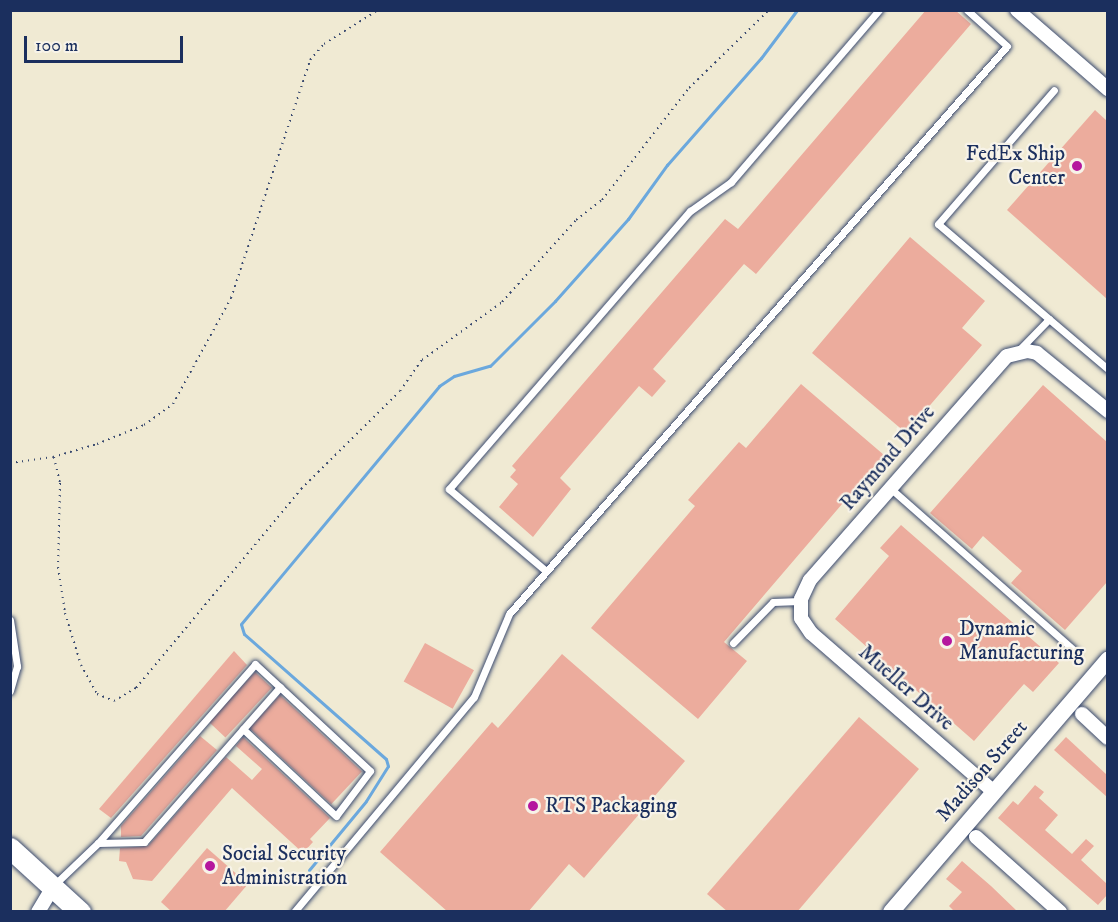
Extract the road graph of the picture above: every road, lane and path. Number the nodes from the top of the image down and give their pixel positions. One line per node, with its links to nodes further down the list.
1 (378, 10): 12 (path)
2 (769, 10): 12 (path)
3 (879, 10): 15 (lane)
4 (967, 10): 15 (lane)
5 (1017, 10): 6 (street)
6 (1107, 89)
7 (1054, 90): 8 (lane)
8 (1049, 319): 9 (lane); 10 (lane)
9 (1022, 352): 11 (street); 14 (street, Raymond Drive)
10 (1107, 369)
11 (1107, 411)
12 (54, 457): 13 (path)
13 (10, 463)
14 (890, 488): 16 (street, Raymond Drive); 19 (lane)
15 (546, 571): 33 (lane)
16 (800, 606): 18 (lane); 26 (street, Mueller Drive)
17 (10, 620): 22 (lane)
18 (733, 643)
19 (1076, 652)
20 (1107, 660): 26 (street, Madison Street)
21 (280, 687): 24 (lane); 24 (lane); 28 (lane)
22 (10, 691)
23 (1082, 714): 25 (street)
24 (243, 729): 28 (lane)
25 (1107, 738)
26 (993, 792): 34 (street, Madison Street)
27 (976, 837): 35 (street)
28 (98, 843): 30 (lane)
29 (10, 848): 30 (main road)
30 (53, 887): 31 (street); 32 (main road)
31 (38, 912)
32 (80, 912)
33 (294, 912)
34 (891, 912)
35 (1060, 912)

